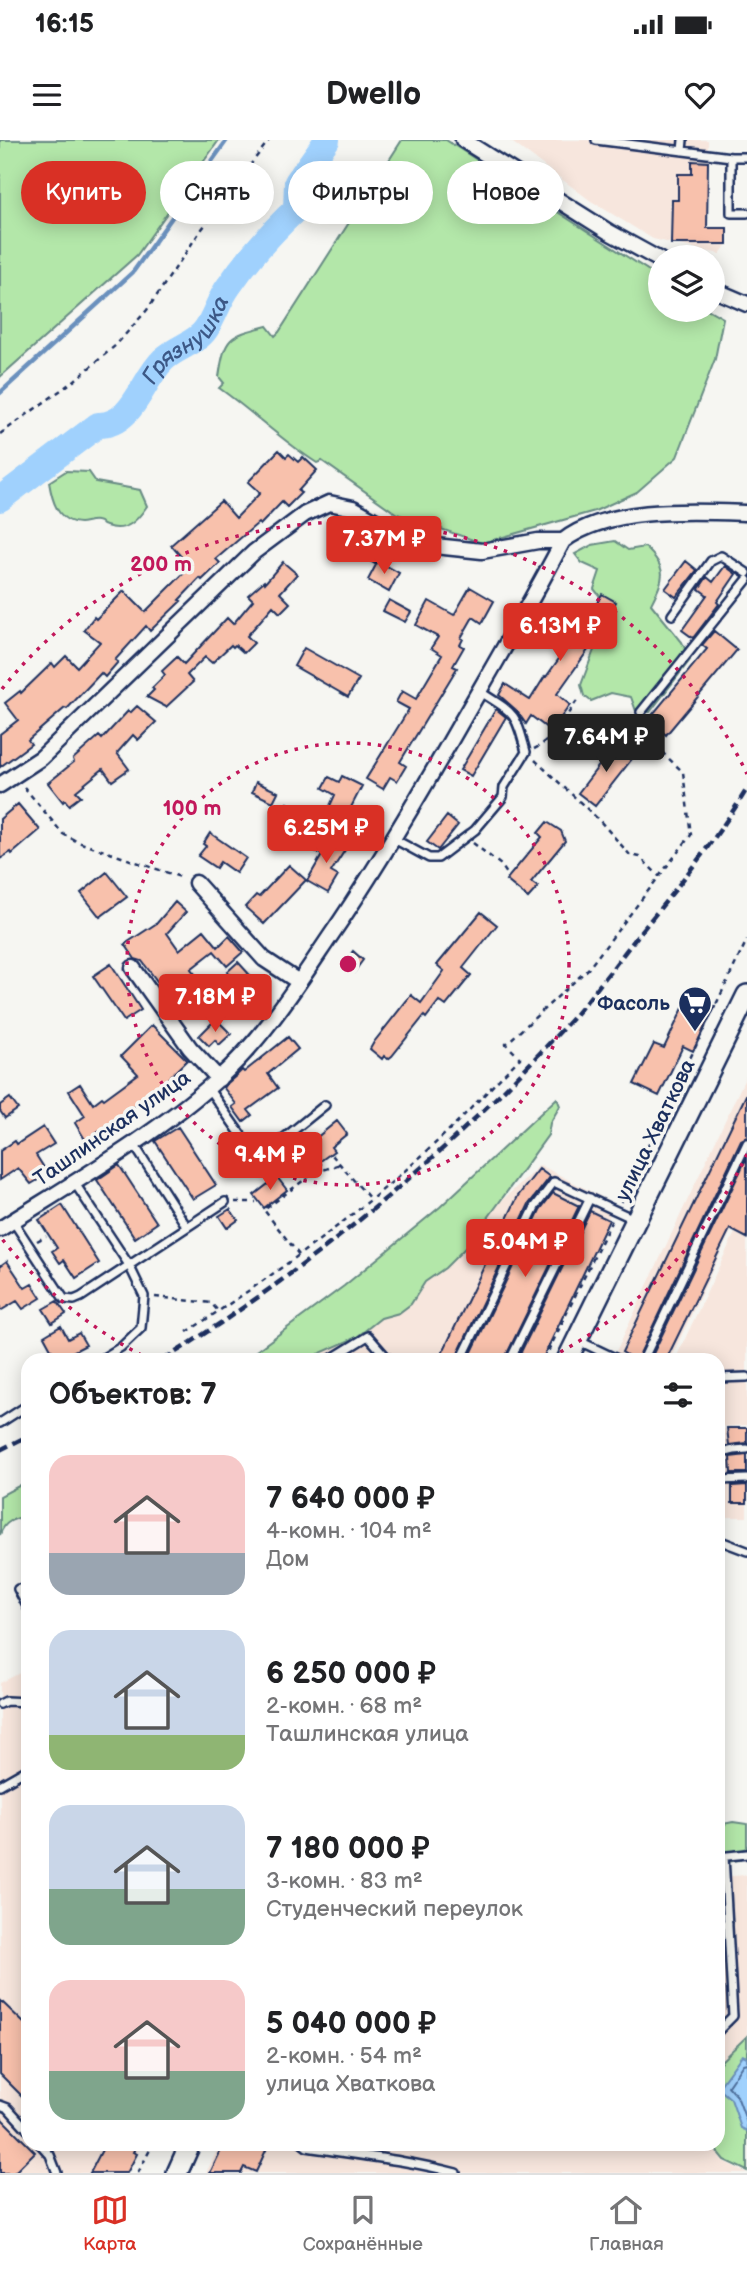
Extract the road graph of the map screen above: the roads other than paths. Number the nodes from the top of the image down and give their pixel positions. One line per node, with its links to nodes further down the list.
1 (463, 140): 8 (street)
2 (596, 140): 4 (lane)
3 (683, 140): 4 (lane)
4 (682, 151): 6 (lane)
5 (747, 156): 6 (lane)
6 (731, 157): 7 (lane)
7 (747, 213)
8 (648, 253)
9 (725, 295): 10 (street)
10 (747, 304)
11 (747, 513): 12 (street)
12 (563, 541): 16 (street, Ташлинская улица); 18 (street)
13 (747, 573): 15 (lane)
14 (747, 580): 17 (lane)
15 (672, 615)
16 (479, 691): 19 (street, Ташлинская улица); 19 (lane)
17 (640, 712)
18 (0, 785)
19 (393, 839): 22 (street, Ташлинская улица)
20 (196, 883): 22 (street)
21 (133, 968): 24 (street)
22 (299, 982): 24 (street, Ташлинская улица)
23 (747, 995): 31 (main road, улица Хваткова)
24 (213, 1084): 25 (lane); 26 (street, Ташлинская улица)
25 (325, 1105)
26 (133, 1143): 28 (street, Ташлинская улица); 33 (lane)
27 (747, 1143): 43 (lane)
28 (74, 1182): 32 (street, Ташлинская улица); 34 (lane)
29 (590, 1198): 31 (lane); 39 (lane); 40 (lane)
30 (225, 1202): 33 (lane)
31 (636, 1220): 35 (main road, улица Хваткова)
32 (6, 1225): 34 (lane)
33 (187, 1227): 34 (lane)
34 (130, 1265): 36 (lane)
35 (577, 1340): 41 (main road, улица Хваткова); 42 (lane)
36 (111, 1353)
37 (340, 1353): 38 (lane)
38 (382, 1353)
39 (464, 1353)
40 (513, 1353)
41 (570, 1353)
42 (604, 1353)
43 (646, 1353)
44 (747, 1377): 45 (lane)
45 (725, 1378)
46 (21, 1410): 47 (lane)
47 (0, 1423)
48 (747, 1449): 49 (lane)
49 (725, 1452)
50 (725, 1479): 51 (lane)
51 (747, 1479)
52 (725, 1543): 53 (lane)
53 (747, 1551)
54 (18, 1589): 55 (lane)
55 (21, 1595)
56 (21, 1702): 57 (lane)
57 (0, 1704)
58 (21, 1773): 59 (lane)
59 (0, 1785)
60 (747, 1854): 61 (lane)
61 (725, 1856)
62 (725, 1895): 64 (lane)
63 (725, 1924): 64 (lane)
64 (728, 1924): 65 (lane)
65 (725, 2024)
66 (0, 2105): 67 (lane)
67 (21, 2122)
68 (46, 2151): 71 (lane)
69 (187, 2151): 72 (main road)
70 (333, 2151): 73 (lane)
71 (57, 2173)
72 (177, 2173)
73 (456, 2173)

